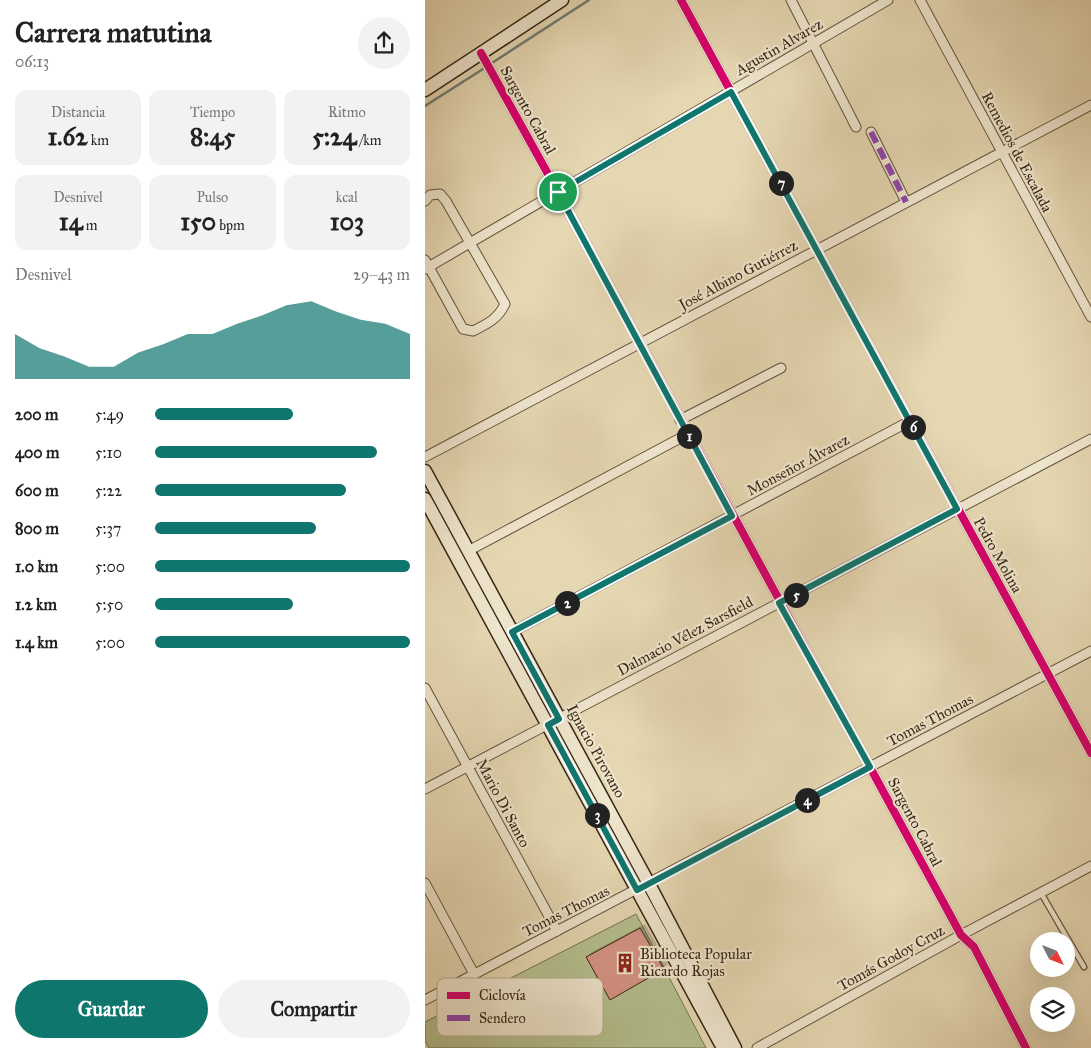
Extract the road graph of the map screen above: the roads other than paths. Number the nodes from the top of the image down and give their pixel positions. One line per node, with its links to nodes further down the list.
1 (562, 0): 7 (street)
2 (681, 0): 9 (street, Pedro Molina)
3 (791, 0): 6 (street)
4 (888, 0): 6 (street, Agustin Alvarez)
5 (920, 0): 13 (street, Remedios de Escalada)
6 (814, 43): 9 (street, Agustin Alvarez); 11 (street)
7 (481, 54): 8 (street); 14 (street, Sargento Cabral)
8 (425, 90)
9 (731, 92): 14 (street, Agustin Alvarez); 18 (street, Pedro Molina)
10 (1091, 105): 13 (street, José Albino Gutiérrez)
11 (856, 126)
12 (871, 132): 16 (street)
13 (1002, 152): 16 (street, José Albino Gutiérrez); 20 (street, Remedios de Escalada)
14 (558, 192): 17 (street, Agustin Alvarez); 21 (street, Sargento Cabral)
15 (425, 200): 17 (street)
16 (906, 202): 18 (street, José Albino Gutiérrez)
17 (471, 243): 19 (street, Agustin Alvarez); 19 (street)
18 (817, 249): 21 (street, José Albino Gutiérrez); 24 (street, Pedro Molina)
19 (426, 266)
20 (1091, 317)
21 (639, 343): 23 (street, Sargento Cabral); 27 (street, José Albino Gutiérrez)
22 (781, 368): 23 (street)
23 (680, 420): 25 (street, Sargento Cabral)
24 (910, 421): 30 (street, Pedro Molina); 31 (street, Monseñor Álvarez)
25 (688, 434): 31 (street, Sargento Cabral); 32 (street)
26 (1091, 439): 30 (street, Dalmacio Vélez Sarsfield)
27 (425, 457)
28 (425, 471): 32 (street, Ignacio Pirovano)
29 (425, 500): 39 (street, Ignacio Pirovano)
30 (957, 509): 33 (street, Dalmacio Vélez Sarsfield); 36 (street, Pedro Molina)
31 (732, 516): 33 (street, Sargento Cabral); 34 (street, Monseñor Álvarez)
32 (468, 550): 34 (street, Ignacio Pirovano)
33 (779, 603): 38 (street, Dalmacio Vélez Sarsfield); 42 (street, Sargento Cabral)
34 (512, 632): 38 (street, Ignacio Pirovano)
35 (1091, 651): 36 (street, Tomas Thomas)
36 (1047, 674): 40 (street, Pedro Molina); 42 (street, Tomas Thomas)
37 (425, 688): 41 (street, Mario Di Santo)
38 (559, 719): 39 (street, Dalmacio Vélez Sarsfield); 46 (street, Ignacio Pirovano)
39 (548, 725): 41 (street, Dalmacio Vélez Sarsfield); 47 (street, Ignacio Pirovano)
40 (1091, 753)
41 (467, 766): 43 (street, Dalmacio Vélez Sarsfield); 49 (street, Mario Di Santo)
42 (870, 767): 46 (street, Tomas Thomas); 50 (street, Sargento Cabral)
43 (425, 789)
44 (1091, 866): 48 (street, Tomás Godoy Cruz)
45 (425, 883): 52 (street)
46 (649, 884): 47 (street, Tomas Thomas); 57 (street, Ignacio Pirovano)
47 (637, 890): 49 (street, Tomas Thomas); 56 (street, Ignacio Pirovano)
48 (1041, 893): 50 (street, Tomás Godoy Cruz); 51 (lane)
49 (557, 931): 52 (street, Tomas Thomas)
50 (961, 935): 58 (street, Tomás Godoy Cruz); 59 (street, Sargento Cabral)
51 (1084, 967)
52 (474, 974): 53 (street, Tomas Thomas)
53 (466, 978)
54 (437, 994): 55 (street, Tomas Thomas)
55 (425, 1000)
56 (723, 1048)
57 (735, 1048)
58 (757, 1048)
59 (1026, 1048)

